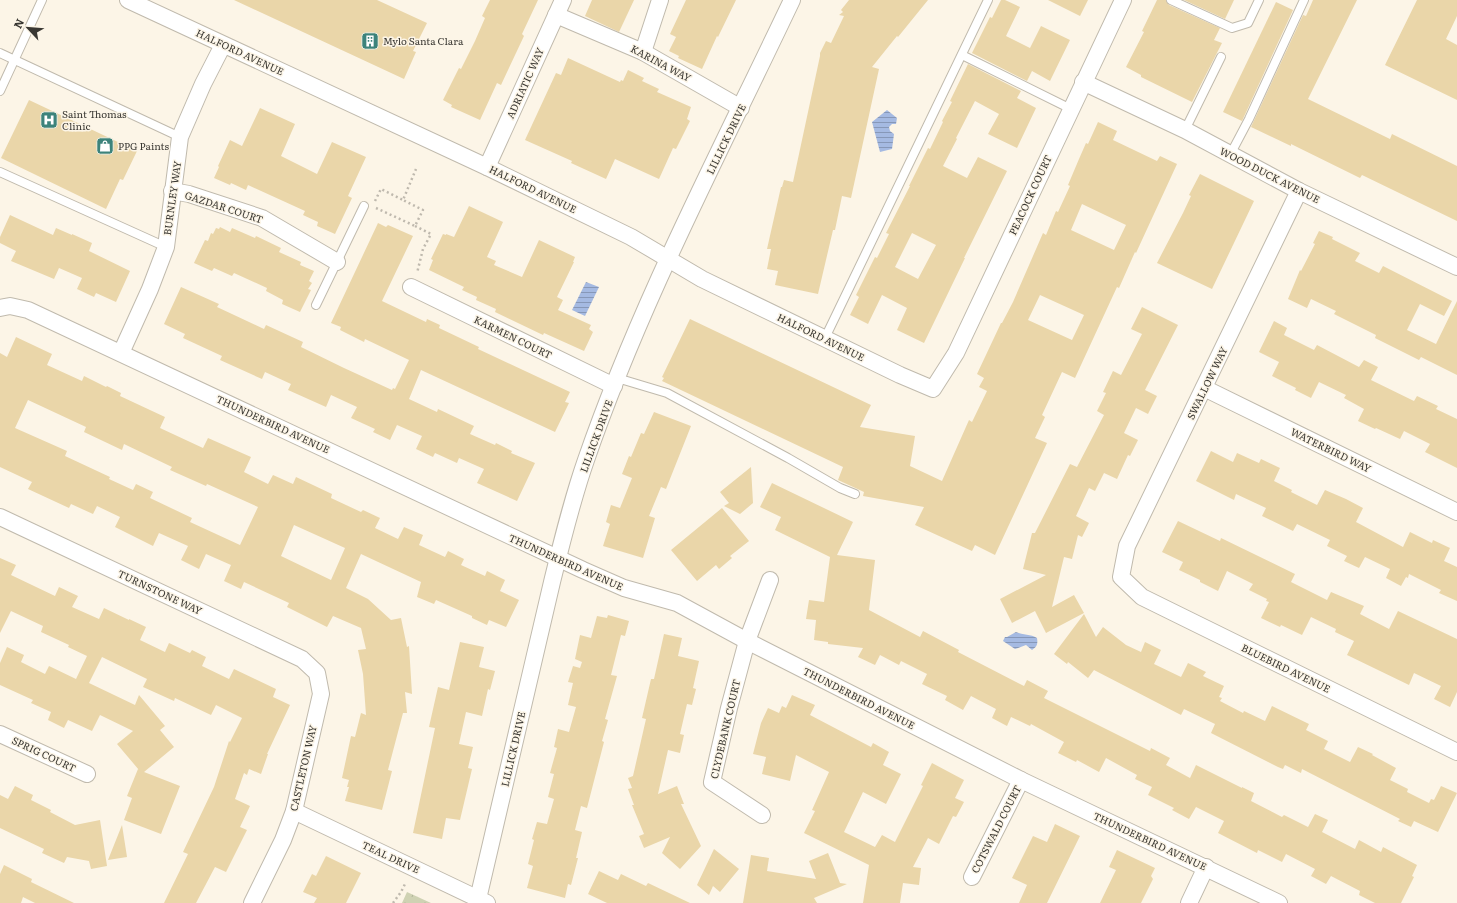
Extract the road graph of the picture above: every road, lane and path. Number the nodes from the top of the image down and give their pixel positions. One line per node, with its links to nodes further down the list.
1 (42, 0): 17 (lane)
2 (128, 0): 12 (street, HALFORD AVENUE)
3 (563, 0): 11 (street, ADRIATIC WAY)
4 (660, 0): 14 (street)
5 (792, 0): 20 (street, LILLICK DRIVE)
6 (988, 0): 15 (lane)
7 (1124, 0): 18 (street, PEACOCK COURT)
8 (1171, 0): 9 (lane)
9 (1259, 0)
10 (1304, 0): 24 (lane)
11 (556, 15): 14 (street, KARINA WAY); 25 (street, ADRIATIC WAY)
12 (223, 45): 23 (street, BURNLEY WAY); 25 (street, HALFORD AVENUE)
13 (0, 52): 17 (lane)
14 (643, 52): 20 (street, KARINA WAY)
15 (962, 55): 21 (lane); 40 (lane)
16 (1221, 57): 22 (lane)
17 (15, 60): 19 (lane); 23 (lane)
18 (1083, 82): 21 (street, PEACOCK COURT); 22 (street, WOOD DUCK AVENUE)
19 (0, 91)
20 (741, 108): 34 (street, LILLICK DRIVE)
21 (1071, 109): 44 (street, PEACOCK COURT)
22 (1185, 130): 24 (street, WOOD DUCK AVENUE)
23 (180, 137): 28 (street, BURNLEY WAY)
24 (1230, 155): 29 (street, WOOD DUCK AVENUE)
25 (487, 167): 34 (street, HALFORD AVENUE)
26 (416, 169): 30 (path)
27 (0, 172): 33 (lane)
28 (172, 191): 33 (street, BURNLEY WAY); 35 (street, GAZDAR COURT)
29 (1299, 191): 36 (street, WOOD DUCK AVENUE); 43 (street, SWALLOW WAY)
30 (403, 200): 32 (path); 32 (path)
31 (364, 206): 35 (lane)
32 (415, 226): 37 (path)
33 (166, 247): 41 (street, BURNLEY WAY)
34 (668, 259): 40 (street, HALFORD AVENUE); 42 (street, LILLICK DRIVE)
35 (337, 262): 38 (lane)
36 (1457, 267)
37 (413, 288): 42 (street, KARMEN COURT)
38 (316, 305)
39 (0, 308): 41 (street, THUNDERBIRD AVENUE)
40 (824, 338): 44 (street, HALFORD AVENUE)
41 (121, 353): 48 (street, THUNDERBIRD AVENUE)
42 (616, 382): 45 (lane); 48 (street, LILLICK DRIVE)
43 (1204, 388): 46 (street, WATERBIRD WAY); 49 (street, SWALLOW WAY)
44 (933, 389)
45 (855, 494)
46 (1457, 512)
47 (0, 517): 52 (street, TURNSTONE WAY)
48 (558, 559): 51 (street, THUNDERBIRD AVENUE); 62 (street, LILLICK DRIVE)
49 (1121, 577): 54 (street, BLUEBIRD AVENUE)
50 (770, 580): 51 (street)
51 (747, 641): 56 (street, THUNDERBIRD AVENUE); 58 (street, CLYDEBANK COURT)
52 (316, 673): 57 (street, CASTLETON WAY)
53 (0, 734): 55 (street, SPRIG COURT)
54 (1457, 752)
55 (87, 774)
56 (1021, 780): 60 (street, THUNDERBIRD AVENUE); 61 (street, COTSWALD COURT)
57 (294, 811): 59 (street, TEAL DRIVE); 63 (street, CASTLETON WAY)
58 (762, 814)
59 (412, 867): 62 (street, TEAL DRIVE); 64 (path)
60 (1206, 867): 65 (street); 66 (street, THUNDERBIRD AVENUE)
61 (972, 878)
62 (482, 901)
63 (252, 903)
64 (393, 903)
65 (1189, 903)
66 (1279, 903)

